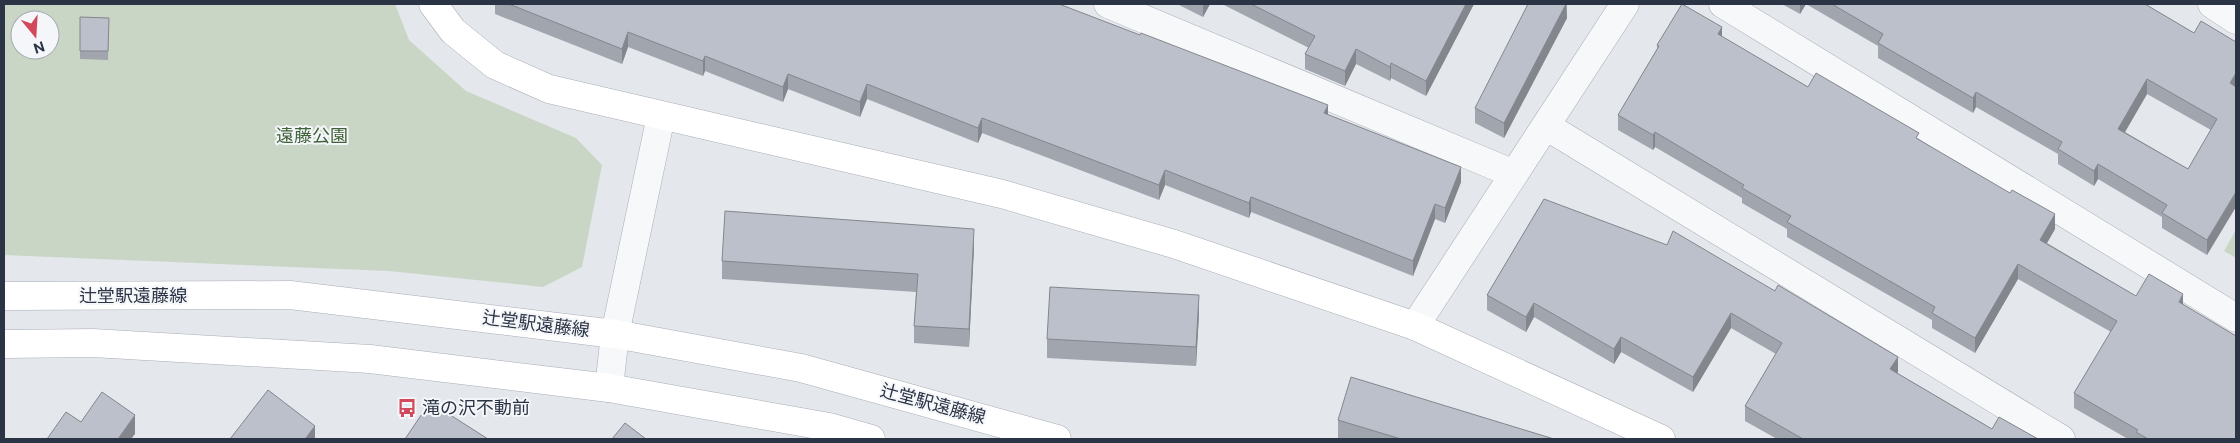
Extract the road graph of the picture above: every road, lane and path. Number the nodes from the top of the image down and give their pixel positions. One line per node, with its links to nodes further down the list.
1 (433, 4): 7 (street)
2 (1108, 4): 9 (street)
3 (1723, 4): 11 (street)
4 (2212, 4): 6 (street)
5 (1616, 6): 8 (street)
6 (2236, 20)
7 (661, 116): 12 (street); 13 (street)
8 (1546, 126): 9 (street); 19 (street)
9 (1514, 174): 12 (street)
10 (4, 296): 13 (street, 辻堂駅遠藤線)
11 (2236, 318)
12 (1415, 326): 18 (street)
13 (615, 334): 15 (street); 17 (street, 辻堂駅遠藤線)
14 (4, 344): 15 (street)
15 (608, 388): 16 (street)
16 (871, 439)
17 (1057, 439)
18 (1661, 439)
19 (2060, 439)

